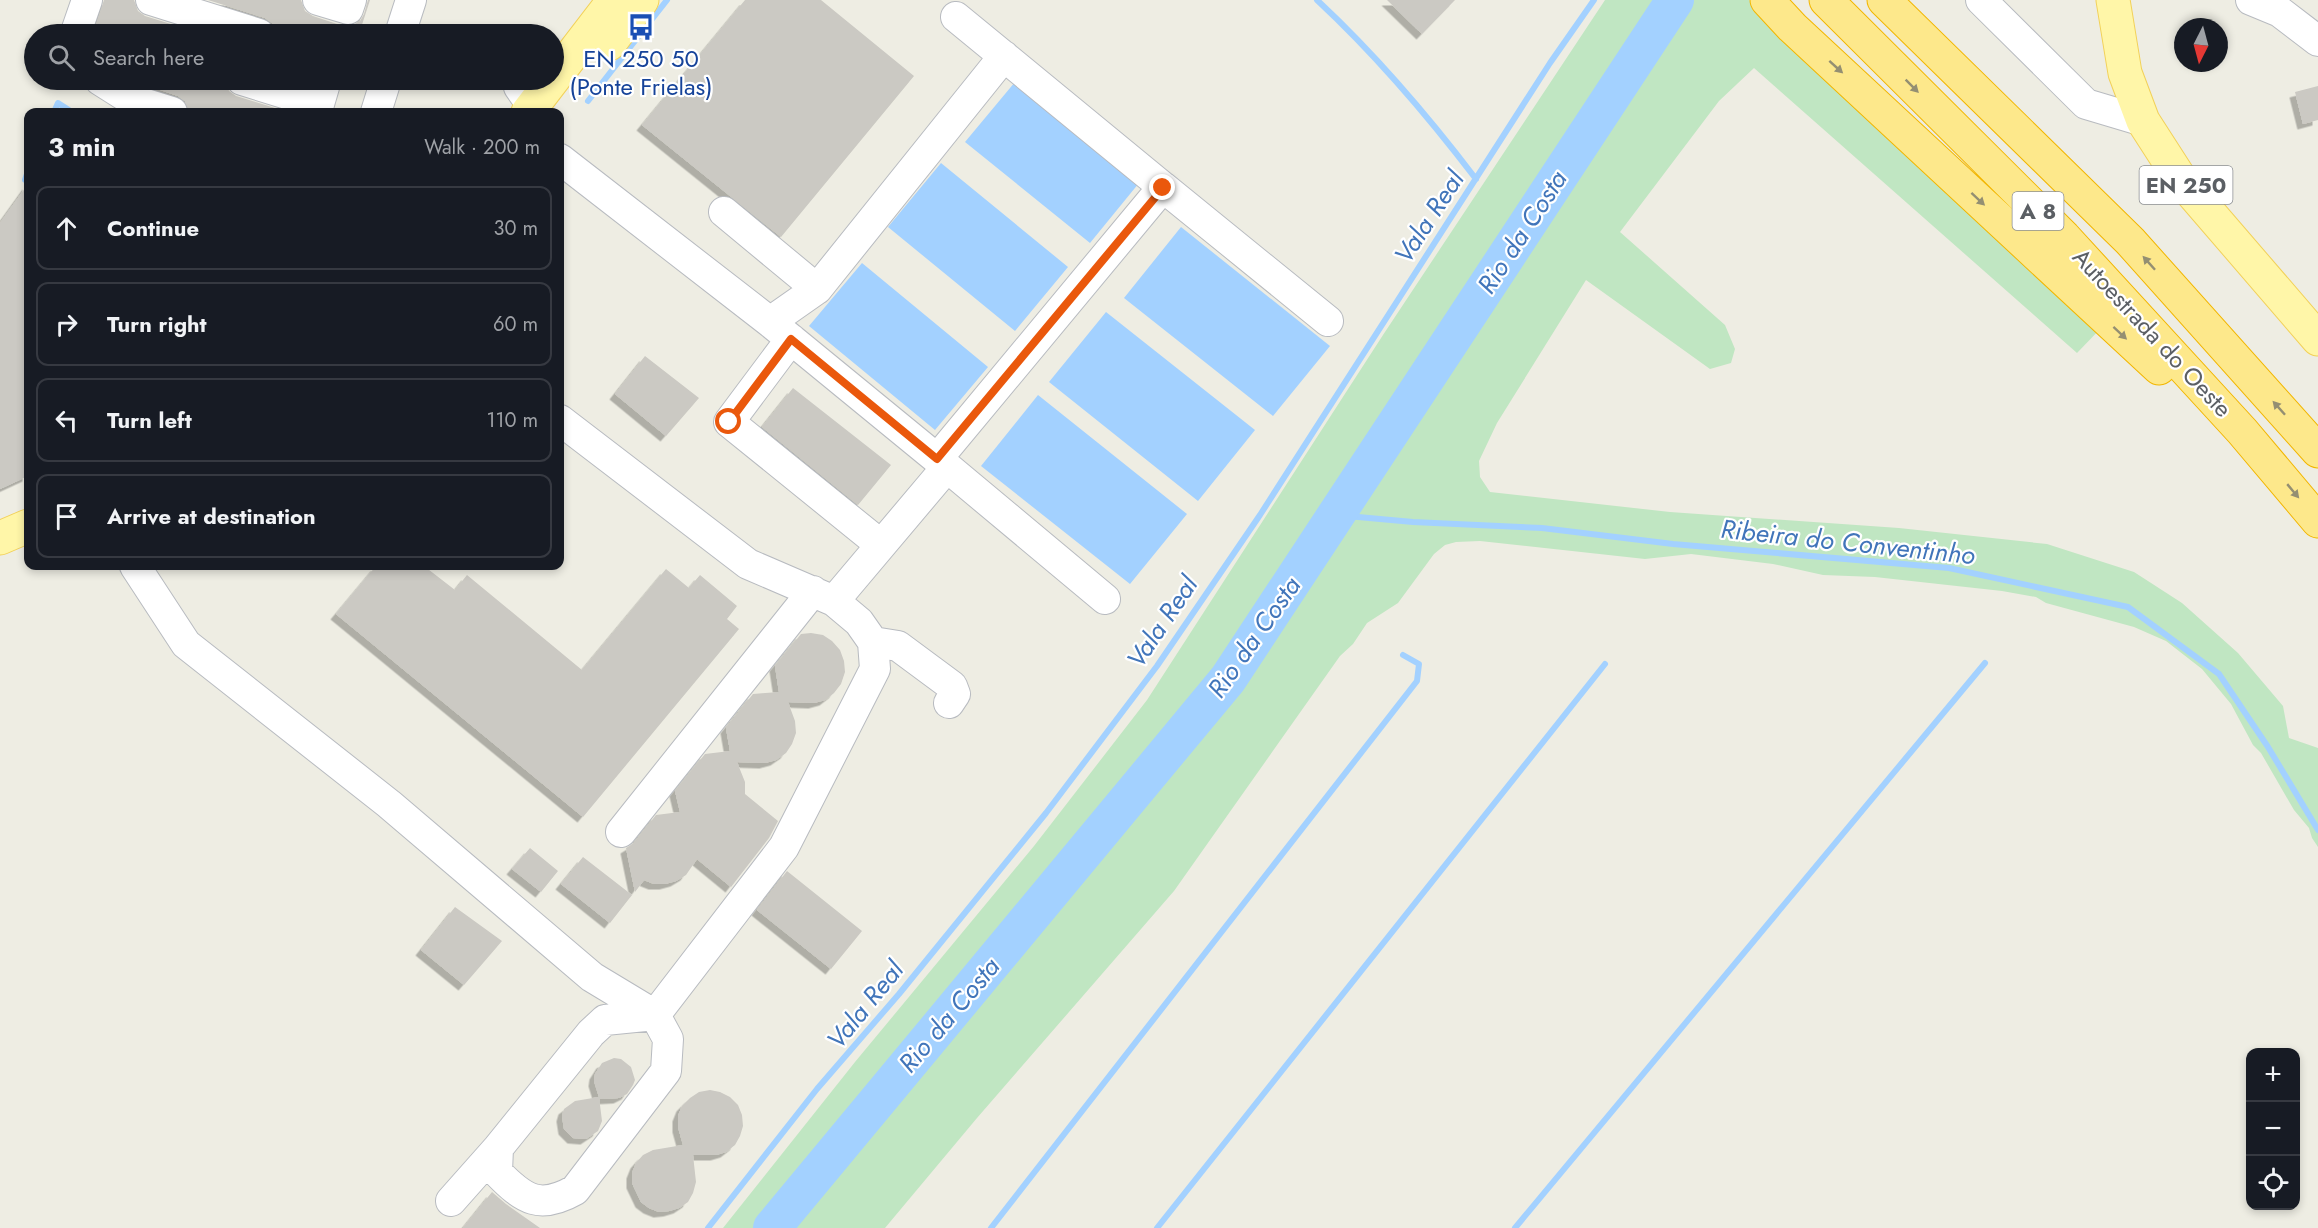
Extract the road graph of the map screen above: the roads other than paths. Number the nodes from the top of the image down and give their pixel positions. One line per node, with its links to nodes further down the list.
1 (87, 0): 16 (street)
2 (151, 0): 17 (street)
3 (318, 0): 13 (street)
4 (411, 0): 18 (street)
5 (614, 0): 19 (main road)
6 (642, 0): 21 (main road)
7 (1767, 0): 39 (highway, one-way to 39)
8 (1826, 0): 39 (highway, Autoestrada do Oeste / A 8, one-way to 39)
9 (1884, 0): 40 (highway, Autoestrada do Oeste / A 8, one-way to 9)
10 (1981, 0): 30 (street)
11 (2112, 0): 30 (main road, EN 250)
12 (2251, 0): 15 (street)
13 (346, 15)
14 (956, 17): 20 (street)
15 (2306, 23)
16 (83, 24)
17 (227, 24)
18 (403, 24)
19 (565, 48)
20 (1004, 56): 32 (street); 34 (street)
21 (564, 74)
22 (116, 90): 28 (street)
23 (283, 90): 26 (street)
24 (383, 90): 29 (street)
25 (548, 90): 27 (main road)
26 (320, 99)
27 (534, 103)
28 (159, 108)
29 (377, 108)
30 (2143, 121): 37 (main road, EN 250)
31 (564, 162): 36 (street)
32 (1163, 188): 35 (street); 41 (street)
33 (724, 212): 34 (street)
34 (817, 289): 36 (street)
35 (1328, 321)
36 (781, 331): 41 (street); 45 (street)
37 (2318, 339)
38 (564, 423): 47 (street)
39 (2242, 431): 42 (highway, Autoestrada do Oeste / A 8, one-way to 42)
40 (2318, 451)
41 (942, 463): 45 (street); 48 (street)
42 (2318, 521)
43 (24, 528): 44 (main road)
44 (0, 538)
45 (881, 545): 47 (street)
46 (138, 570): 52 (street)
47 (823, 596): 49 (street); 51 (street)
48 (1105, 599)
49 (873, 642): 50 (street); 53 (street)
50 (949, 703)
51 (621, 832)
52 (592, 977): 53 (street); 54 (street)
53 (655, 1015): 54 (street); 55 (street)
54 (605, 1020): 55 (street)
55 (498, 1148): 56 (street)
56 (451, 1202)

